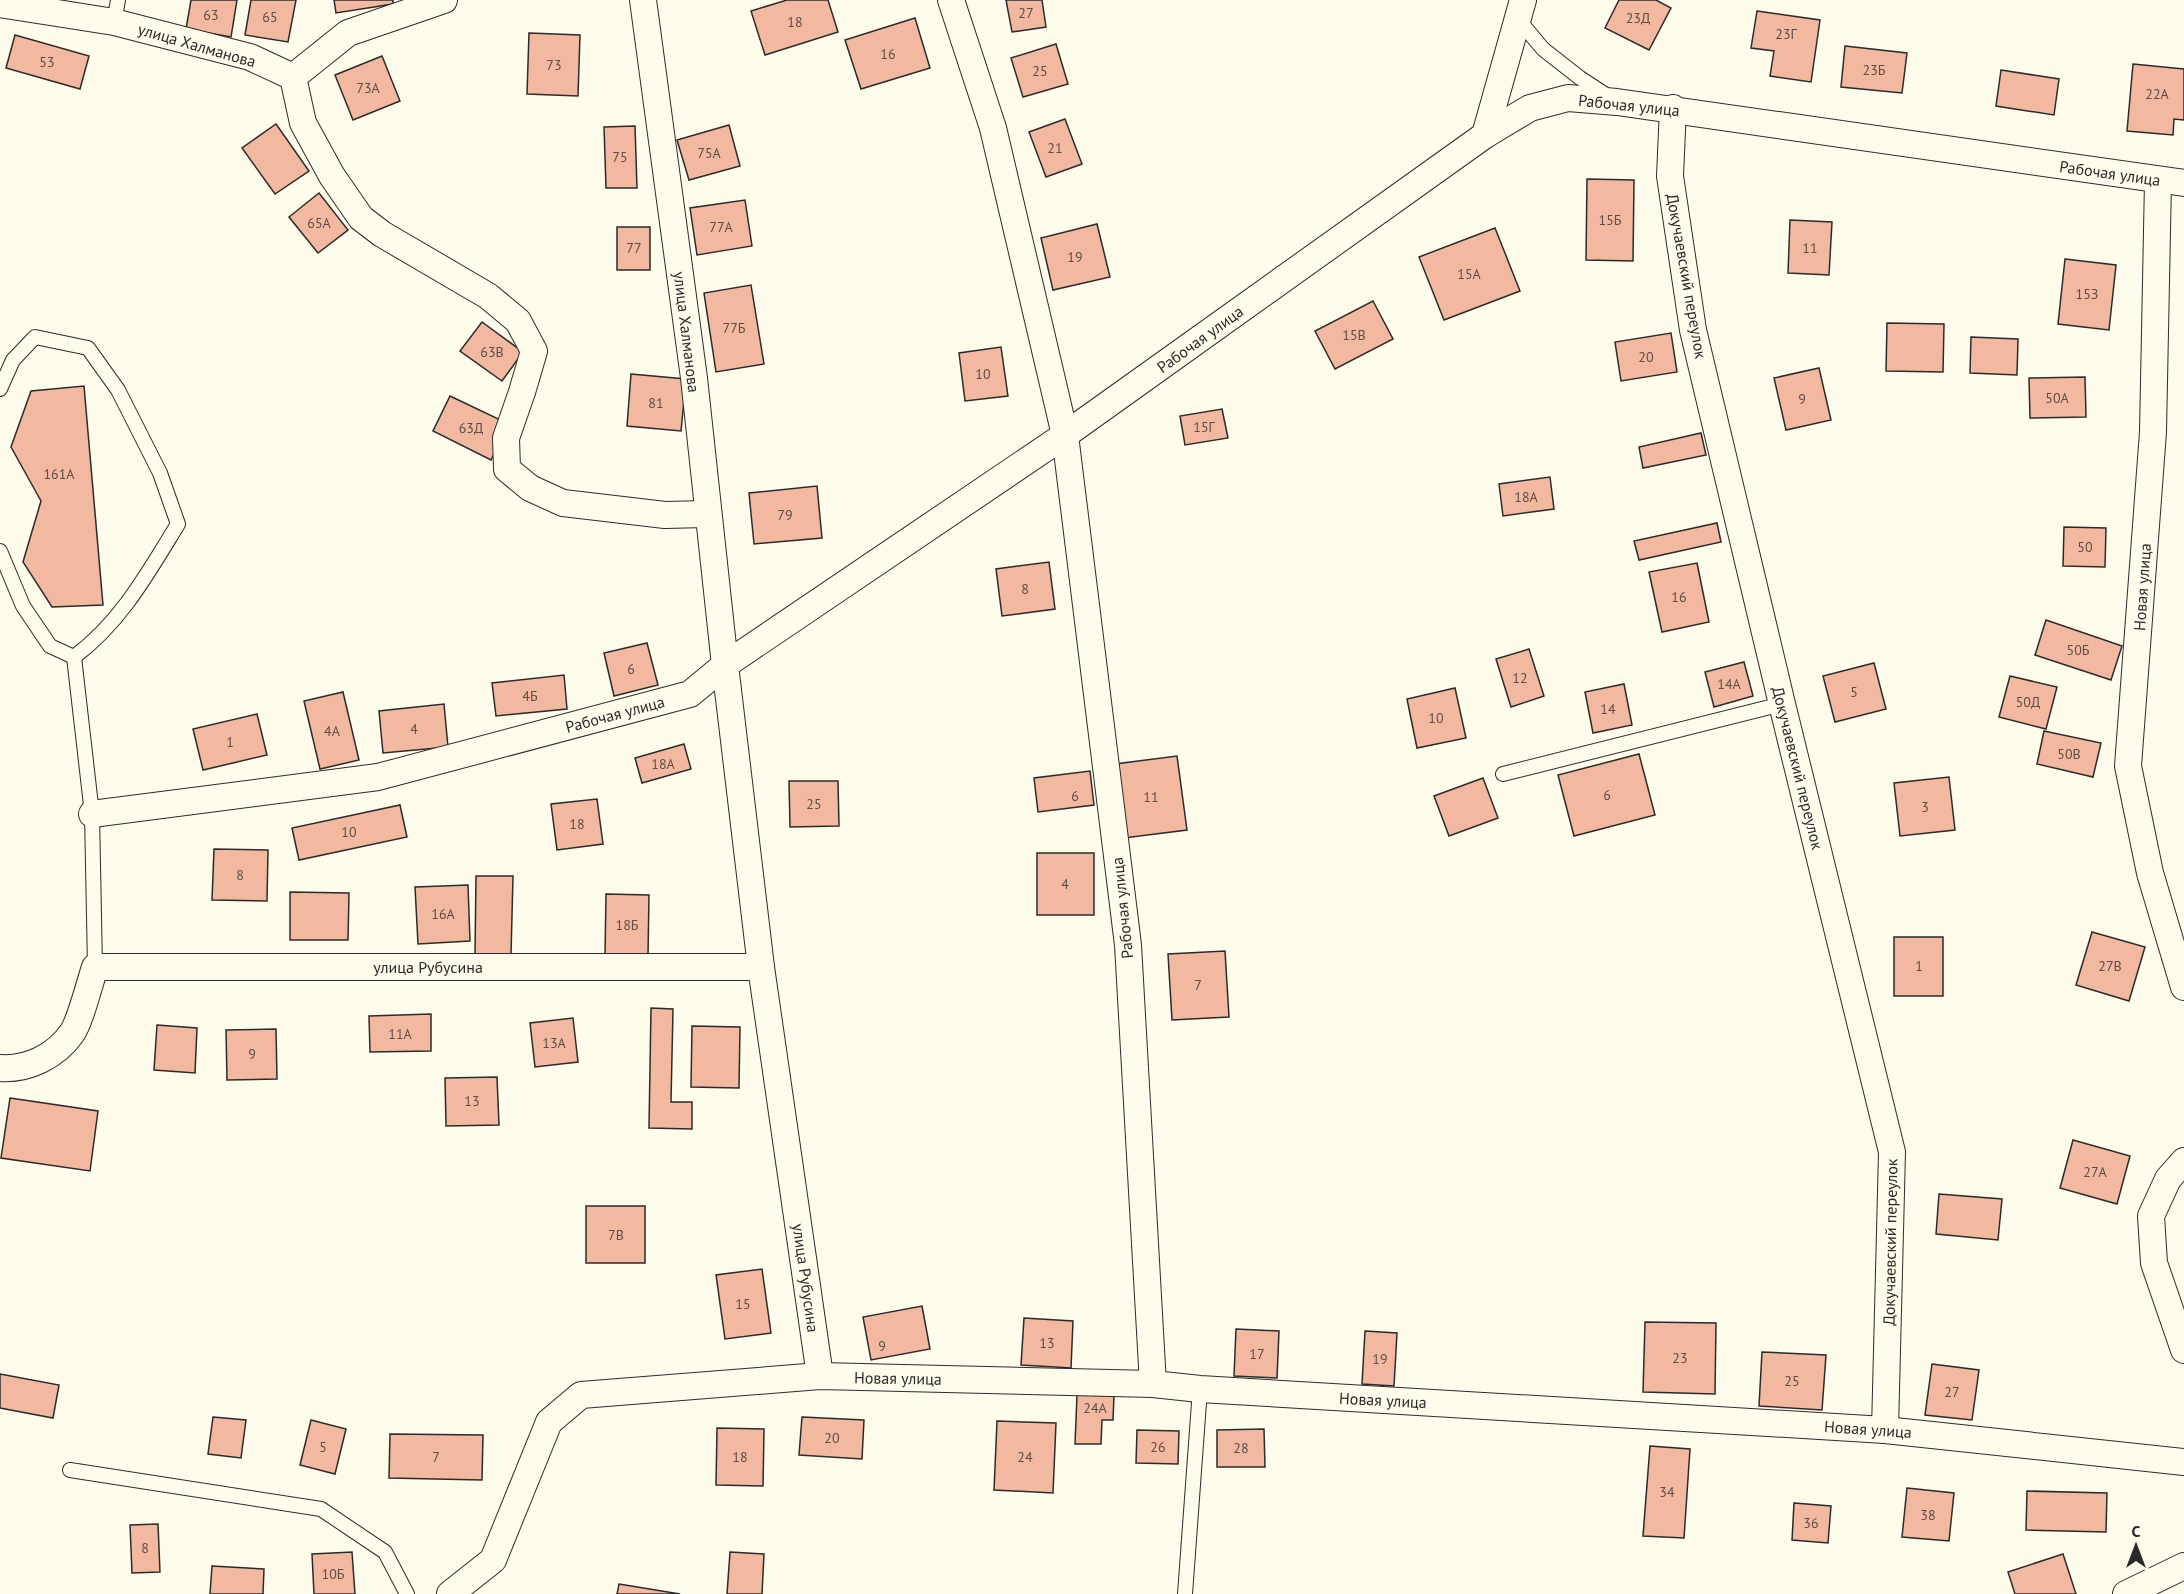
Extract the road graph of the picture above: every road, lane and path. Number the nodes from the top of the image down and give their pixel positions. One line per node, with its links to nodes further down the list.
1 (444, 0): 7 (street)
2 (643, 0): 15 (street, улица Халманова)
3 (951, 0): 14 (street, Рабочая улица)
4 (0, 4): 6 (street, улица Халманова)
5 (1520, 10): 8 (lane); 10 (street)
6 (116, 11): 7 (street, улица Халманова)
7 (293, 77): 15 (street)
8 (1617, 102): 9 (street, Рабочая улица); 10 (street, Рабочая улица)
9 (1673, 108): 11 (street, Рабочая улица); 19 (street, Докучаевский переулок)
10 (1485, 135): 14 (street, Рабочая улица)
11 (2158, 181): 12 (street, Рабочая улица); 24 (street, Новая улица)
12 (2184, 183)
13 (0, 389): 17 (lane)
14 (1065, 435): 18 (street, Рабочая улица); 29 (street, Рабочая улица)
15 (707, 514): 18 (street, улица Халманова)
16 (0, 551): 17 (lane)
17 (74, 657): 21 (lane)
18 (724, 665): 21 (street, Рабочая улица); 23 (street, улица Рубусина)
19 (1782, 704): 20 (lane); 31 (street, Докучаевский переулок)
20 (1503, 774)
21 (92, 814): 22 (lane)
22 (95, 967): 23 (street, улица Рубусина); 25 (street)
23 (761, 967): 28 (street, улица Рубусина)
24 (2184, 987)
25 (0, 1068)
26 (2184, 1161): 27 (street)
27 (2184, 1350)
28 (820, 1376): 29 (street, Новая улица); 36 (street, Новая улица)
29 (1153, 1384): 30 (street, Новая улица)
30 (1200, 1389): 31 (street, Новая улица); 37 (lane)
31 (1886, 1430): 32 (street, Новая улица)
32 (2184, 1462)
33 (70, 1470): 35 (lane)
34 (2184, 1566): 38 (street)
35 (407, 1594)
36 (450, 1594)
37 (1185, 1594)
38 (2126, 1594)

